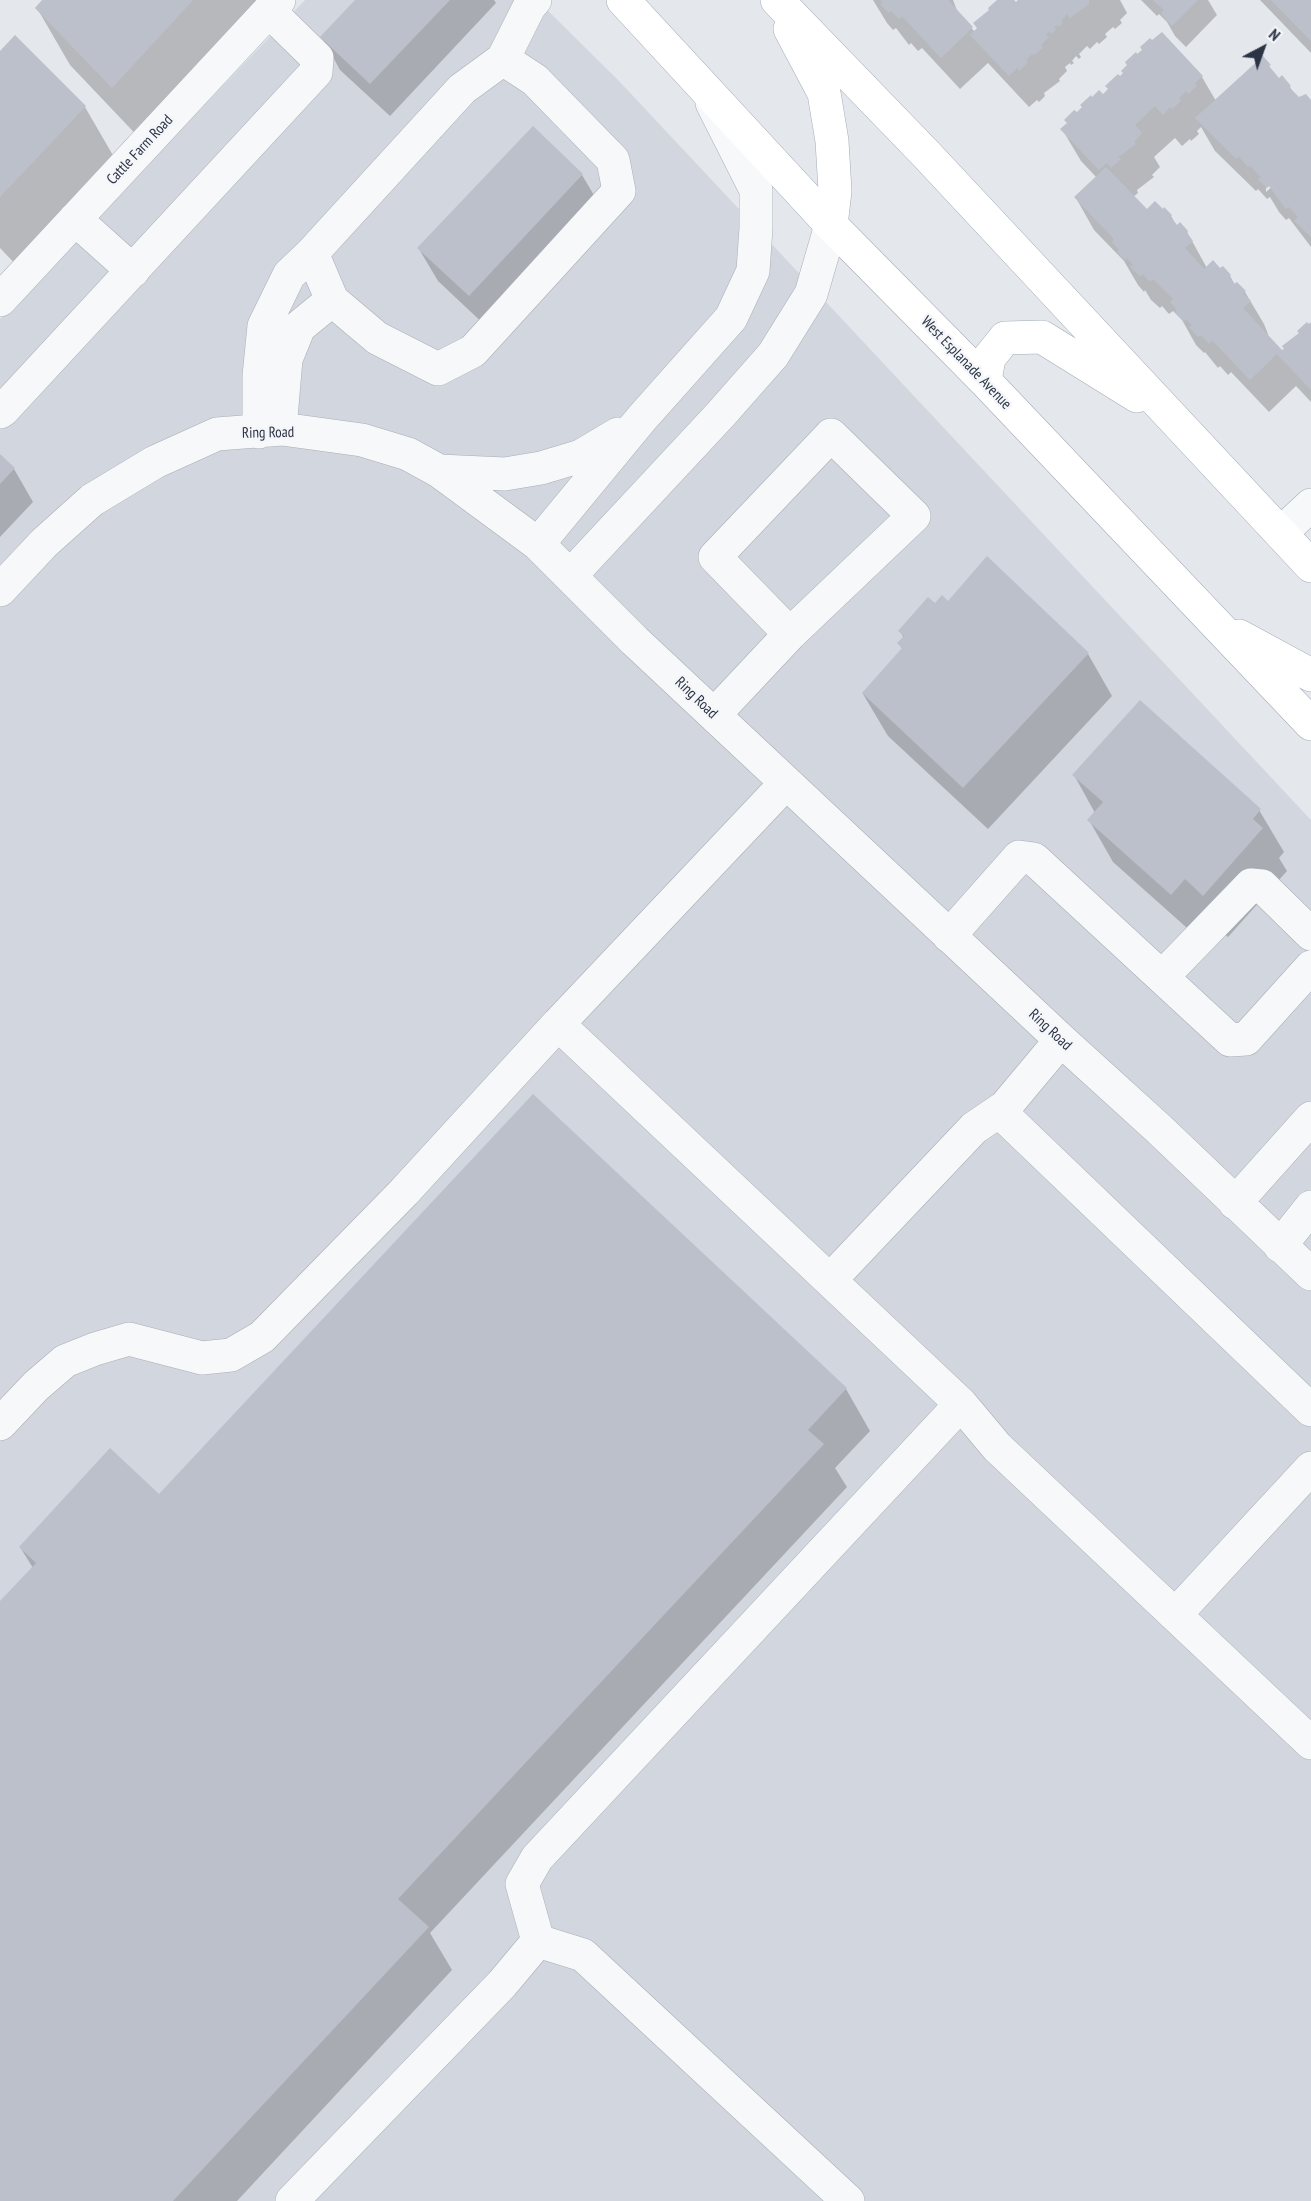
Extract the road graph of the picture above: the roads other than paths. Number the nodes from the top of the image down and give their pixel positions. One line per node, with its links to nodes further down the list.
1 (535, 0): 5 (street)
2 (623, 0): 6 (main road, West Esplanade Avenue)
3 (776, 0): 8 (main road); 15 (main road)
4 (274, 6): 7 (street, Cattle Farm Road); 10 (street)
5 (503, 59): 9 (street); 12 (street)
6 (703, 85): 8 (main road, West Esplanade Avenue); 16 (street)
7 (75, 219): 10 (street); 11 (street, Cattle Farm Road)
8 (831, 225): 13 (main road, West Esplanade Avenue); 23 (street)
9 (312, 253): 12 (street); 17 (street)
10 (133, 271): 14 (street)
11 (0, 300)
12 (332, 300): 17 (street)
13 (984, 381): 15 (main road); 25 (main road, West Esplanade Avenue)
14 (0, 412)
15 (1172, 417): 20 (main road)
16 (642, 418): 18 (street); 21 (street)
17 (269, 430): 18 (street, Ring Road); 24 (street, Ring Road)
18 (439, 471): 21 (street, Ring Road)
19 (1311, 505): 20 (street)
20 (1281, 533): 22 (main road)
21 (538, 544): 23 (street, Ring Road)
22 (1311, 566)
23 (571, 575): 28 (street, Ring Road)
24 (0, 590)
25 (1214, 623): 27 (main road); 29 (main road, West Esplanade Avenue)
26 (790, 634): 26 (street); 28 (street)
27 (1311, 675)
28 (714, 715): 30 (street, Ring Road)
29 (1311, 724)
30 (786, 783): 32 (street, Ring Road); 35 (street)
31 (1311, 934): 34 (street)
32 (949, 936): 34 (street); 36 (street, Ring Road)
33 (1311, 967): 34 (street)
34 (1162, 976)
35 (558, 1024): 43 (street); 46 (street)
36 (1061, 1040): 38 (street); 39 (street, Ring Road)
37 (1311, 1118): 39 (street)
38 (986, 1120): 43 (street); 45 (street)
39 (1235, 1203): 41 (street, Ring Road)
40 (1311, 1207): 41 (street)
41 (1280, 1246): 42 (street, Ring Road)
42 (1311, 1274)
43 (830, 1280): 44 (street)
44 (961, 1404): 48 (street); 50 (street)
45 (1311, 1410)
46 (0, 1424)
47 (1311, 1468): 48 (street)
48 (1175, 1615): 49 (street)
49 (1311, 1743)
50 (538, 1941): 51 (street); 52 (street)
51 (292, 2201)
52 (848, 2201)

